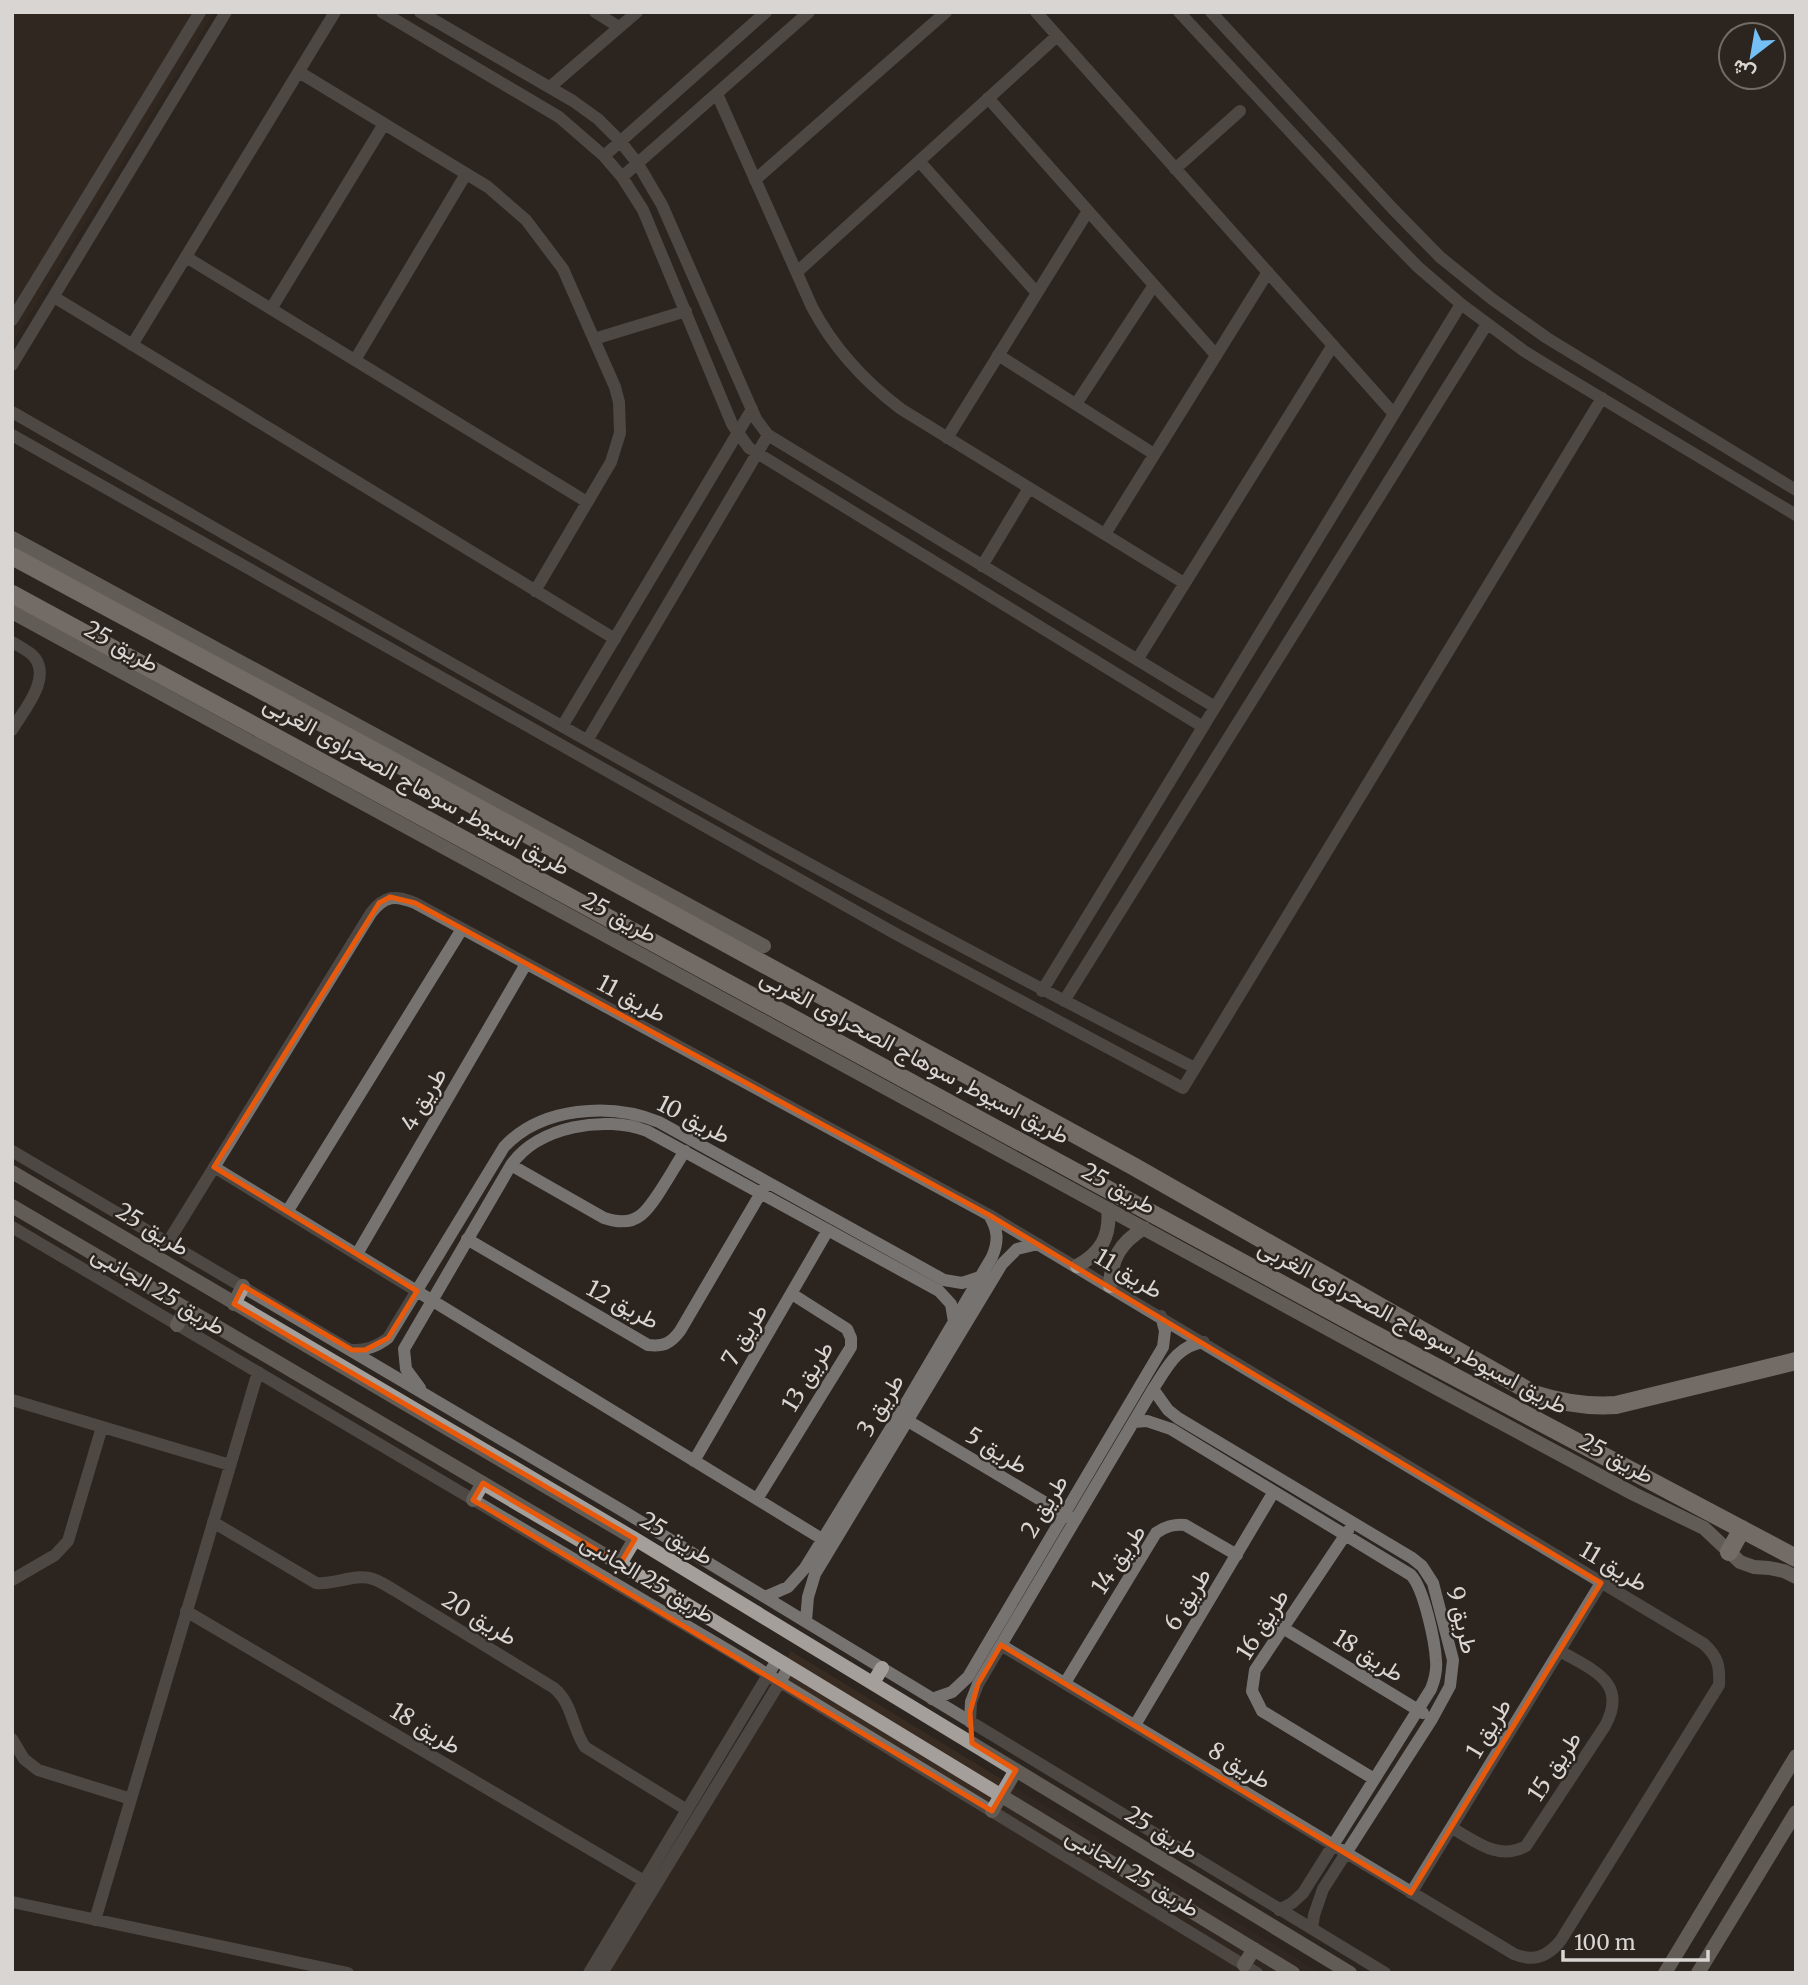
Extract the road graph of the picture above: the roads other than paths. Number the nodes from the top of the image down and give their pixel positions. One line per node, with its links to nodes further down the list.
1 (200, 12): 40 (street)
2 (226, 12): 36 (street)
3 (335, 12): 16 (street)
4 (382, 12): 23 (street)
5 (420, 12): 17 (street)
6 (594, 12): 14 (street)
7 (637, 12): 14 (street)
8 (766, 12): 22 (street)
9 (809, 12): 18 (street)
10 (946, 12): 29 (street)
11 (1036, 12): 15 (street)
12 (1179, 12): 37 (street)
13 (1210, 12): 61 (street)
14 (619, 27): 17 (street)
15 (1057, 36): 19 (street); 26 (street)
16 (299, 72): 21 (street); 31 (street)
17 (550, 87): 22 (street)
18 (717, 94): 25 (street); 29 (street)
19 (988, 98): 24 (street); 30 (street)
20 (1240, 111): 26 (street)
21 (384, 124): 27 (street); 38 (street)
22 (620, 141): 23 (street); 25 (street)
23 (604, 156): 28 (street)
24 (919, 161): 32 (street); 35 (street)
25 (638, 164): 28 (street); 51 (street)
26 (1175, 169): 33 (street)
27 (466, 174): 42 (street); 47 (street)
28 (622, 177): 39 (street)
29 (755, 180): 32 (street)
30 (1088, 211): 34 (street); 35 (street)
31 (186, 257): 38 (street); 43 (street)
32 (797, 272): 57 (street)
33 (1268, 272): 44 (street); 46 (street)
34 (1154, 285): 46 (street); 50 (street)
35 (1037, 293): 45 (street)
36 (54, 297): 43 (street); 48 (street)
37 (1461, 304): 41 (street); 53 (street)
38 (271, 309): 47 (street)
39 (686, 311): 42 (street); 54 (street)
40 (12, 320)
41 (1487, 324): 49 (street); 84 (street)
42 (594, 339): 62 (street)
43 (132, 345): 69 (street)
44 (1333, 345): 53 (street); 68 (street)
45 (999, 355): 50 (street); 57 (street)
46 (1216, 355): 59 (street)
47 (355, 360): 62 (street)
48 (12, 366)
49 (1602, 398): 63 (street); 85 (street)
50 (1076, 404): 59 (street)
51 (752, 409): 54 (street); 56 (street)
52 (12, 412): 76 (street)
53 (1394, 414): 75 (street)
54 (737, 433): 58 (street); 72 (street)
55 (12, 435): 85 (street)
56 (768, 435): 58 (street); 67 (street)
57 (947, 438): 60 (street)
58 (757, 454): 77 (street); 79 (street)
59 (1154, 454): 64 (street)
60 (1029, 488): 64 (street); 67 (street)
61 (1796, 490)
62 (587, 502): 69 (street)
63 (1796, 515)
64 (1105, 534): 68 (street)
65 (12, 538): 81 (street)
66 (12, 556): 81 (main road, طريق اسيوط, سوهاج الصحراوى الغربى)
67 (982, 566): 74 (street)
68 (1184, 583): 74 (street)
69 (535, 591): 72 (street)
70 (12, 594): 133 (main road, طريق اسيوط, سوهاج الصحراوى الغربى)
71 (12, 612): 95 (street, طريق 25)
72 (615, 639): 76 (street)
73 (12, 642): 78 (street)
74 (1137, 660): 75 (street)
75 (1215, 707): 77 (street)
76 (563, 725): 79 (street)
77 (1203, 727): 83 (street)
78 (12, 730)
79 (588, 740): 83 (street)
80 (462, 929): 82 (street, طريق 11); 91 (street, طريق 11); 96 (street)
81 (760, 953): 119 (main road, طريق اسيوط, سوهاج الصحراوى الغربى)
82 (526, 964): 97 (street, طريق 11); 104 (street, طريق 4)
83 (1042, 991): 84 (street)
84 (1064, 1001): 85 (street)
85 (1195, 1068)
86 (636, 1120): 87 (street, طريق 10); 89 (street, طريق 10); 90 (street, طريق 10); 93 (street, طريق 10)
87 (503, 1147): 90 (street); 109 (street, طريق 10)
88 (12, 1151): 102 (street)
89 (685, 1151): 90 (street); 93 (street, طريق 10)
90 (514, 1160): 101 (street, طريق 10)
91 (214, 1167): 96 (street); 102 (street, طريق 11)
92 (12, 1172): 112 (street, طريق 25)
93 (765, 1187): 100 (street, طريق 10); 101 (street, طريق 12); 106 (street, طريق 10)
94 (12, 1206): 113 (street)
95 (1108, 1208): 99 (street, طريق 25); 105 (street)
96 (287, 1212): 104 (street)
97 (989, 1215): 103 (street, طريق 11); 106 (street, طريق 3)
98 (12, 1227): 116 (street, طريق 25 الجانبى)
99 (1143, 1228): 108 (street); 133 (street, طريق 25)
100 (828, 1230): 110 (street, طريق 7); 115 (street, طريق 10)
101 (467, 1239): 111 (street, طريق 10)
102 (168, 1242): 107 (street)
103 (1038, 1244): 105 (street, طريق 11); 124 (street, طريق 3)
104 (357, 1254): 109 (street)
105 (1077, 1266): 108 (street, طريق 11)
106 (980, 1277): 115 (street, طريق 3)
107 (243, 1286): 112 (street); 118 (street)
108 (1111, 1286): 114 (street, طريق 11)
109 (418, 1291): 111 (street); 118 (street, طريق 10)
110 (792, 1294): 127 (street, طريق 7); 131 (street, طريق 13)
111 (432, 1300): 122 (street, طريق 10); 127 (street)
112 (234, 1304): 139 (street, طريق 25)
113 (187, 1308): 116 (street); 129 (street)
114 (1161, 1316): 117 (street, طريق 11); 134 (street, طريق 2)
115 (954, 1321): 124 (street, طريق 3)
116 (177, 1325): 120 (street, طريق 25 الجانبى)
117 (1204, 1342): 121 (street, طريق 2); 147 (street, طريق 11)
118 (352, 1350): 122 (street)
119 (1796, 1361)
120 (258, 1372): 128 (street); 132 (street, طريق 25 الجانبى)
121 (1153, 1390): 125 (street, طريق 2); 136 (street, طريق 9)
122 (427, 1397): 148 (street)
123 (12, 1400): 126 (street)
124 (903, 1418): 134 (street, طريق 5); 140 (street, طريق 3); 150 (street, طريق 3)
125 (1134, 1422): 130 (street, طريق 9); 134 (street, طريق 2)
126 (102, 1427): 128 (street); 146 (street)
127 (694, 1461): 131 (street)
128 (230, 1465): 135 (street)
129 (483, 1483): 132 (street); 144 (street)
130 (1273, 1493): 138 (street, طريق 9); 142 (street, طريق 6)
131 (757, 1499): 140 (street)
132 (473, 1500): 156 (street, طريق 25 الجانبى)
133 (1695, 1514): 137 (main road, طريق اسيوط, سوهاج الصحراوى الغربى); 141 (street, طريق 25)
134 (1069, 1517): 152 (street, طريق 2); 159 (street, طريق 2)
135 (213, 1522): 149 (street); 170 (street, طريق 20)
136 (1352, 1524): 138 (street, طريق 16); 161 (street, طريق 9)
137 (1742, 1529): 141 (main road); 143 (main road, طريق اسيوط, سوهاج الصحراوى الغربى)
138 (1345, 1536): 151 (street, طريق 16); 160 (street, طريق 9)
139 (635, 1539): 144 (street); 157 (street, طريق 25)
140 (822, 1539): 148 (street, طريق 3)
141 (1729, 1552): 145 (street, طريق 25)
142 (1237, 1555): 158 (street, طريق 14); 163 (street, طريق 6)
143 (1796, 1558)
144 (620, 1564): 154 (street)
145 (1796, 1577)
146 (12, 1580)
147 (1601, 1583): 153 (street, طريق 1); 181 (street, طريق 11)
148 (765, 1597): 150 (street)
149 (187, 1611): 169 (street); 176 (street, طريق 18)
150 (806, 1621): 155 (street)
151 (1283, 1628): 160 (street, طريق 18); 167 (street, طريق 16)
152 (1001, 1645): 158 (street, طريق 8); 162 (street, طريق 2)
153 (1560, 1651): 173 (street, طريق 1); 173 (street, طريق 15)
154 (783, 1663): 156 (street); 168 (street)
155 (882, 1668): 157 (street); 159 (street)
156 (774, 1678): 170 (street); 171 (street, طريق 25 الجانبى); 183 (street)
157 (873, 1683): 166 (street, طريق 25)
158 (1065, 1683): 163 (street, طريق 8)
159 (932, 1699): 162 (street)
160 (1418, 1710): 161 (street, طريق 18); 167 (street, طريق 9)
161 (1432, 1719): 175 (street, طريق 9)
162 (970, 1722): 179 (street)
163 (1135, 1725): 174 (street, طريق 8)
164 (12, 1739): 169 (street)
165 (1796, 1756): 193 (street)
166 (1016, 1770): 168 (street); 191 (street, طريق 25)
167 (1374, 1779): 174 (street, طريق 9)
168 (1001, 1796): 171 (street); 184 (street)
169 (131, 1799): 180 (street)
170 (687, 1810): 176 (street)
171 (992, 1811): 185 (street, طريق 25 الجانبى)
172 (1796, 1812): 194 (street)
173 (1452, 1828): 177 (street, طريق 1)
174 (1332, 1846): 175 (street, طريق 8); 179 (street, طريق 9)
175 (1345, 1854): 177 (street, طريق 8); 182 (street, طريق 9)
176 (644, 1881): 183 (street)
177 (1411, 1893): 181 (street, طريق 8)
178 (12, 1902): 180 (street)
179 (1279, 1910): 182 (street)
180 (95, 1920): 186 (street)
181 (1456, 1920)
182 (1312, 1930): 192 (street)
183 (618, 1936): 187 (street); 188 (street)
184 (1254, 1949): 185 (street); 190 (street)
185 (1244, 1965): 189 (street, طريق 25 الجانبى)
186 (348, 1973)
187 (589, 1973)
188 (602, 1973)
189 (1257, 1973)
190 (1293, 1973)
191 (1350, 1973)
192 (1385, 1973)
193 (1665, 1973)
194 (1698, 1973)

